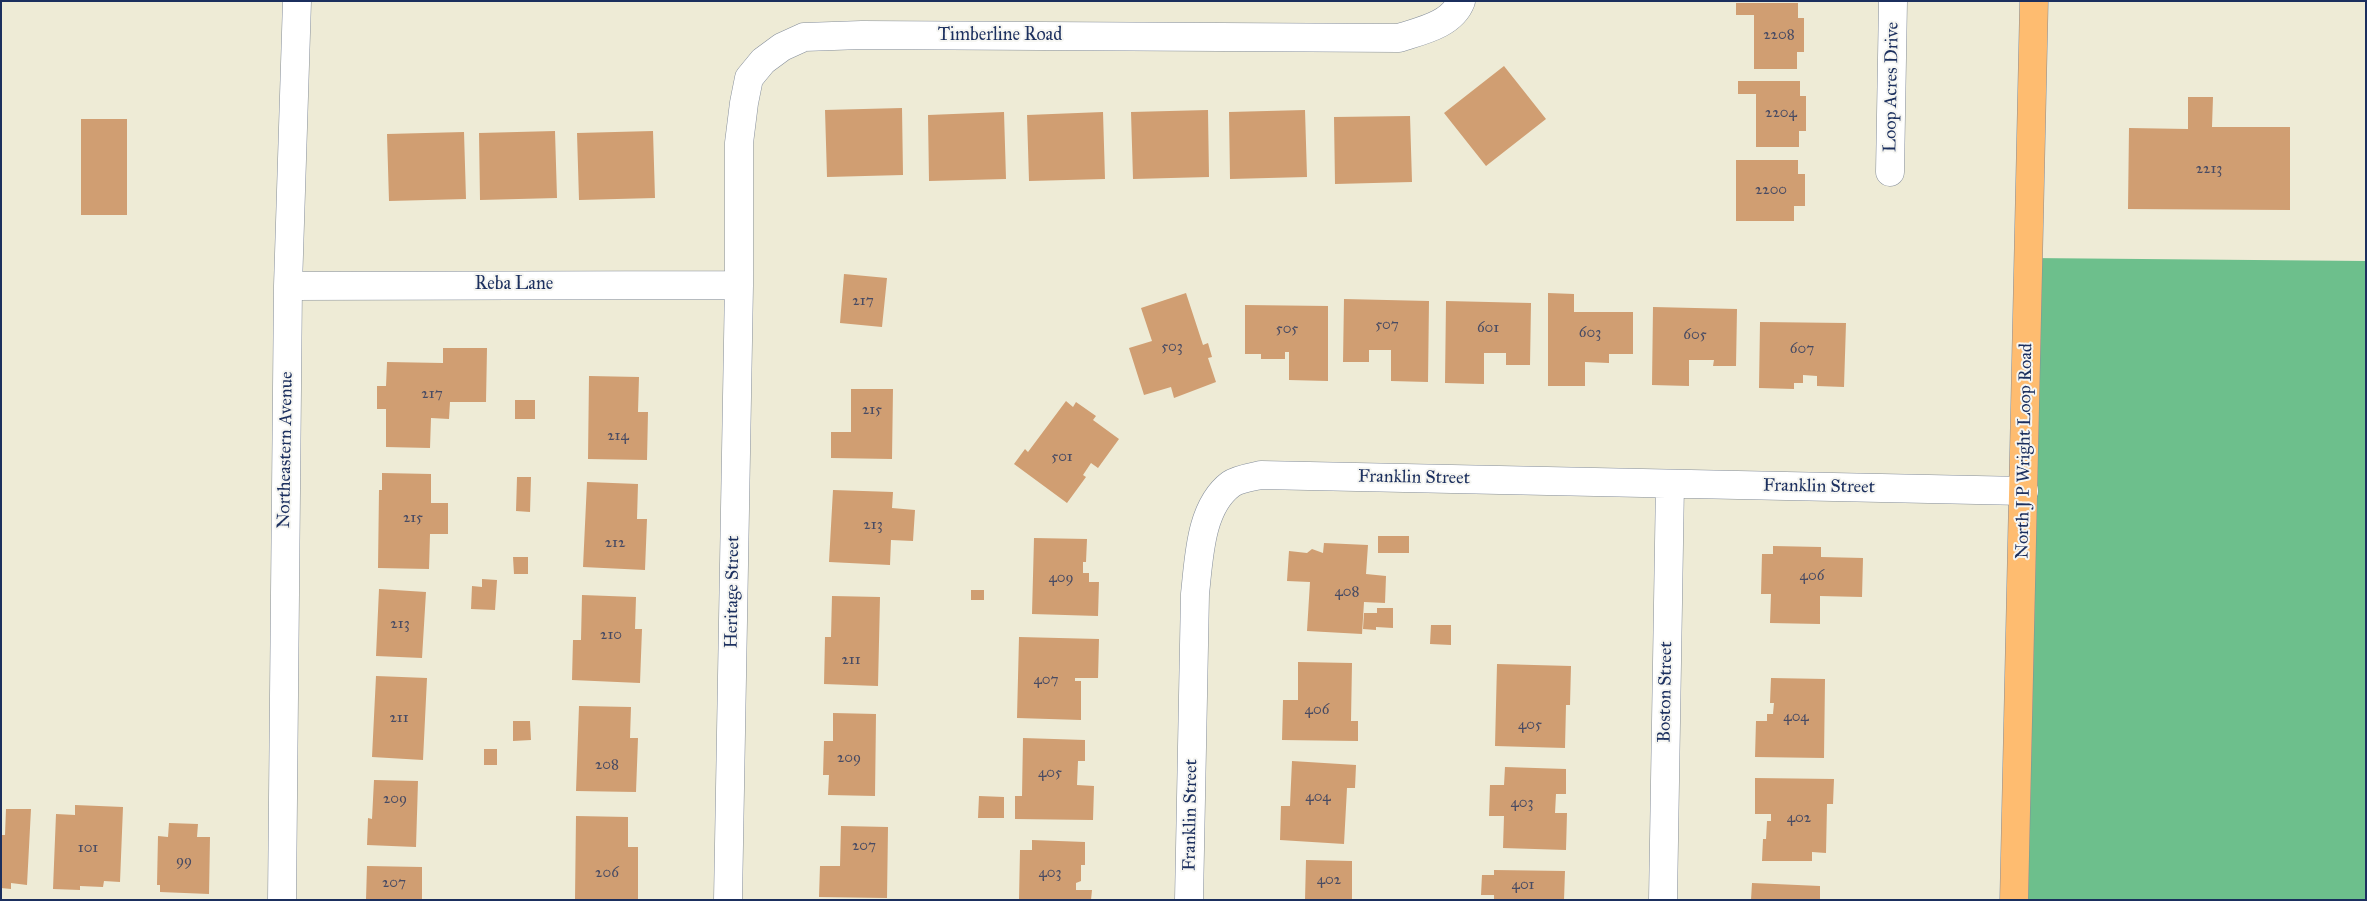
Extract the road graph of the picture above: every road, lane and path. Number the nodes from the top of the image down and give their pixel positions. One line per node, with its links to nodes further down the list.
1 (297, 1): 7 (street, Northeastern Avenue)
2 (1461, 1): 6 (street, Timberline Road)
3 (1893, 1): 5 (street, Loop Acres Drive)
4 (2034, 1): 9 (main road, North J P Wright Loop Road)
5 (1890, 172)
6 (739, 285): 7 (street, Reba Lane); 11 (street, Heritage Street)
7 (288, 286): 10 (street, Northeastern Avenue)
8 (1670, 484): 9 (street, Franklin Street); 12 (street, Franklin Street); 13 (street, Boston Street)
9 (2024, 491): 14 (main road, North J P Wright Loop Road)
10 (282, 900)
11 (728, 900)
12 (1190, 900)
13 (1663, 900)
14 (2014, 900)

